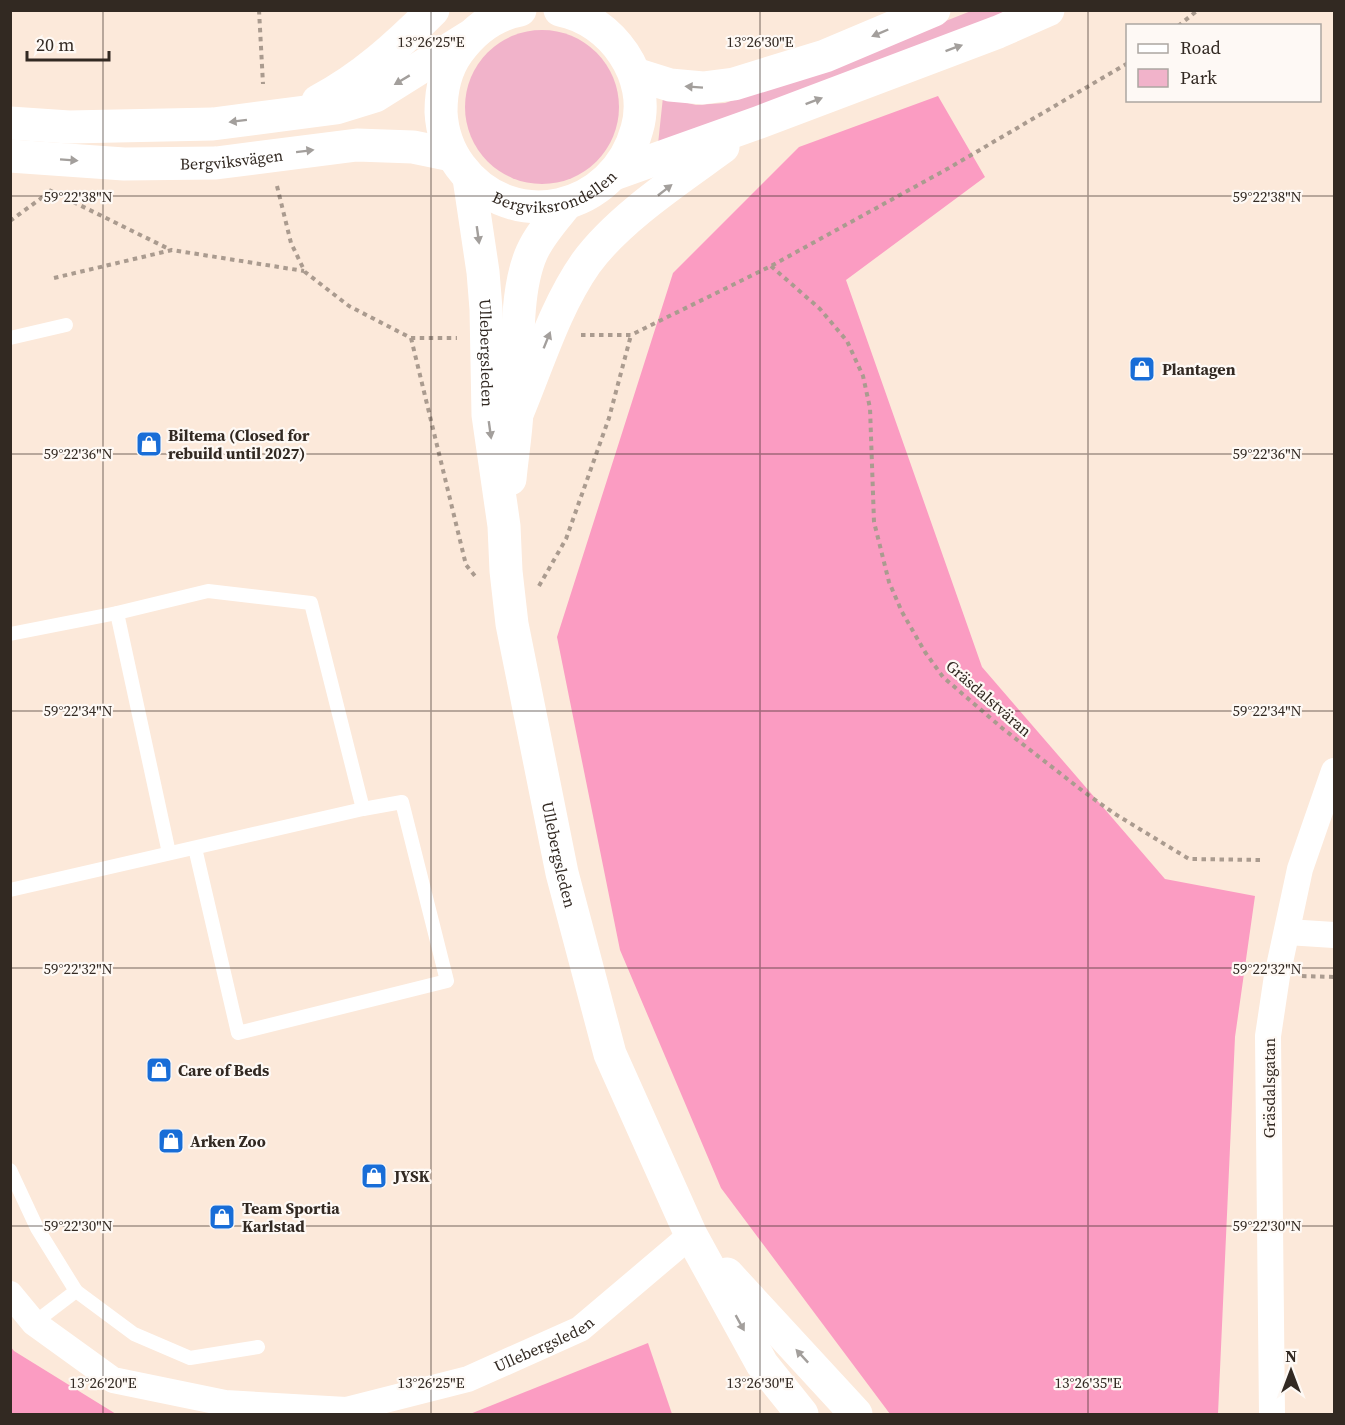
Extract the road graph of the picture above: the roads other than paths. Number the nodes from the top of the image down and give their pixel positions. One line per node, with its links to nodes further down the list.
1 (433, 10): 9 (main road)
2 (560, 10): 6 (main road, Bergviksrondellen)
3 (934, 10): 8 (main road, one-way to 8)
4 (1048, 10): 10 (main road, one-way to 4)
5 (511, 11): 7 (main road)
6 (602, 21): 8 (main road, Bergviksrondellen)
7 (469, 37): 9 (main road, one-way to 9); 13 (main road)
8 (634, 74): 14 (main road, Bergviksrondellen)
9 (296, 114): 11 (main road, one-way to 11)
10 (760, 122): 14 (main road); 18 (main road, one-way to 10)
11 (10, 123)
12 (10, 156): 13 (main road, Bergviksvägen, one-way to 13)
13 (460, 166): 15 (main road, Bergviksrondellen); 19 (main road, Ullebergsleden, one-way to 19)
14 (614, 174): 15 (main road, Bergviksrondellen)
15 (567, 203): 18 (main road, Ullebergsleden)
16 (66, 325): 17 (lane)
17 (10, 338)
18 (517, 414): 19 (main road, Ullebergsleden)
19 (504, 526): 30 (main road, Ullebergsleden)
20 (117, 613): 21 (lane); 23 (lane); 25 (lane)
21 (10, 634)
22 (1335, 771): 27 (street, Gräsdalsgatan)
23 (363, 809): 24 (lane); 24 (lane)
24 (195, 848): 25 (lane)
25 (170, 853): 26 (lane)
26 (10, 890)
27 (1287, 932): 28 (street); 37 (street, Gräsdalsgatan)
28 (1335, 935)
29 (10, 1170): 31 (lane)
30 (691, 1235): 33 (street, Ullebergsleden); 35 (main road, Ullebergsleden, one-way to 35); 36 (main road, Ullebergsleden, one-way to 30)
31 (76, 1291): 33 (lane); 34 (lane)
32 (10, 1294): 33 (street, Ullebergsleden)
33 (34, 1323)
34 (258, 1347)
35 (802, 1414)
36 (856, 1414)
37 (1272, 1414)

